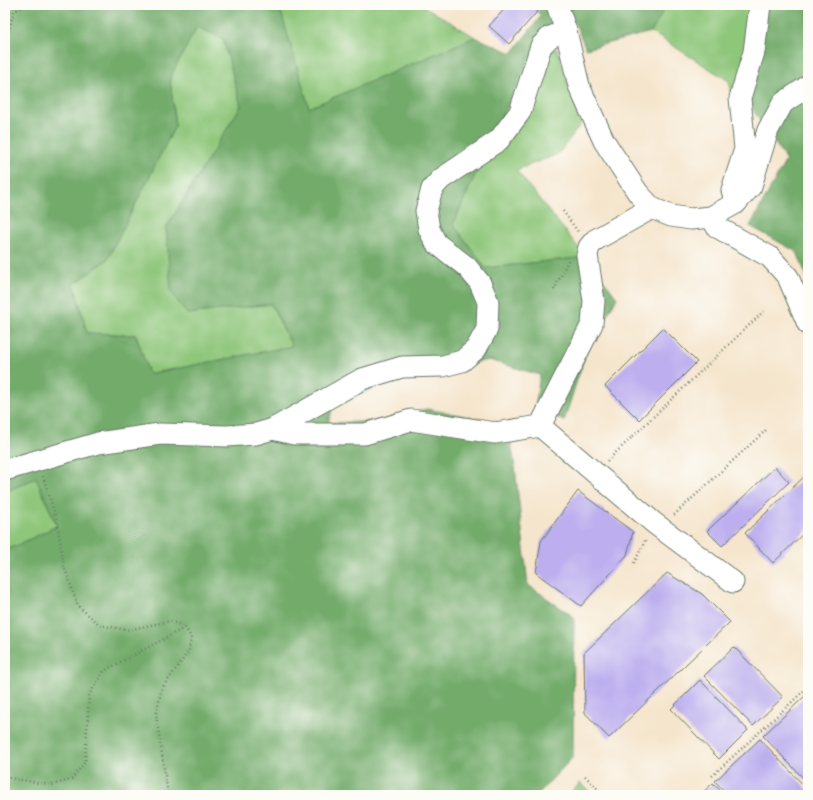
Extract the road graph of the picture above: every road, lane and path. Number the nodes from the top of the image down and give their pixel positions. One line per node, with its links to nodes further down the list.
1 (28, 5): 5 (path)
2 (557, 5): 4 (street)
3 (760, 5): 7 (street)
4 (566, 31): 8 (street); 17 (street)
5 (5, 43)
6 (808, 86): 7 (street)
7 (736, 203): 10 (street)
8 (652, 208): 10 (street); 11 (street)
9 (563, 211): 11 (path)
10 (711, 217): 15 (street)
11 (589, 247): 16 (street)
12 (571, 256): 13 (path)
13 (554, 290)
14 (764, 310): 21 (path)
15 (808, 324)
16 (540, 426): 17 (street); 21 (street)
17 (273, 429): 19 (street)
18 (766, 430): 22 (path)
19 (38, 460): 20 (street); 25 (path)
20 (5, 470)
21 (594, 473): 22 (street)
22 (654, 523): 23 (path); 24 (street)
23 (634, 563)
24 (733, 582)
25 (185, 627): 29 (path); 30 (path)
26 (808, 687): 28 (path)
27 (585, 776): 31 (path)
28 (712, 776)
29 (5, 777)
30 (168, 795)
31 (604, 795)

